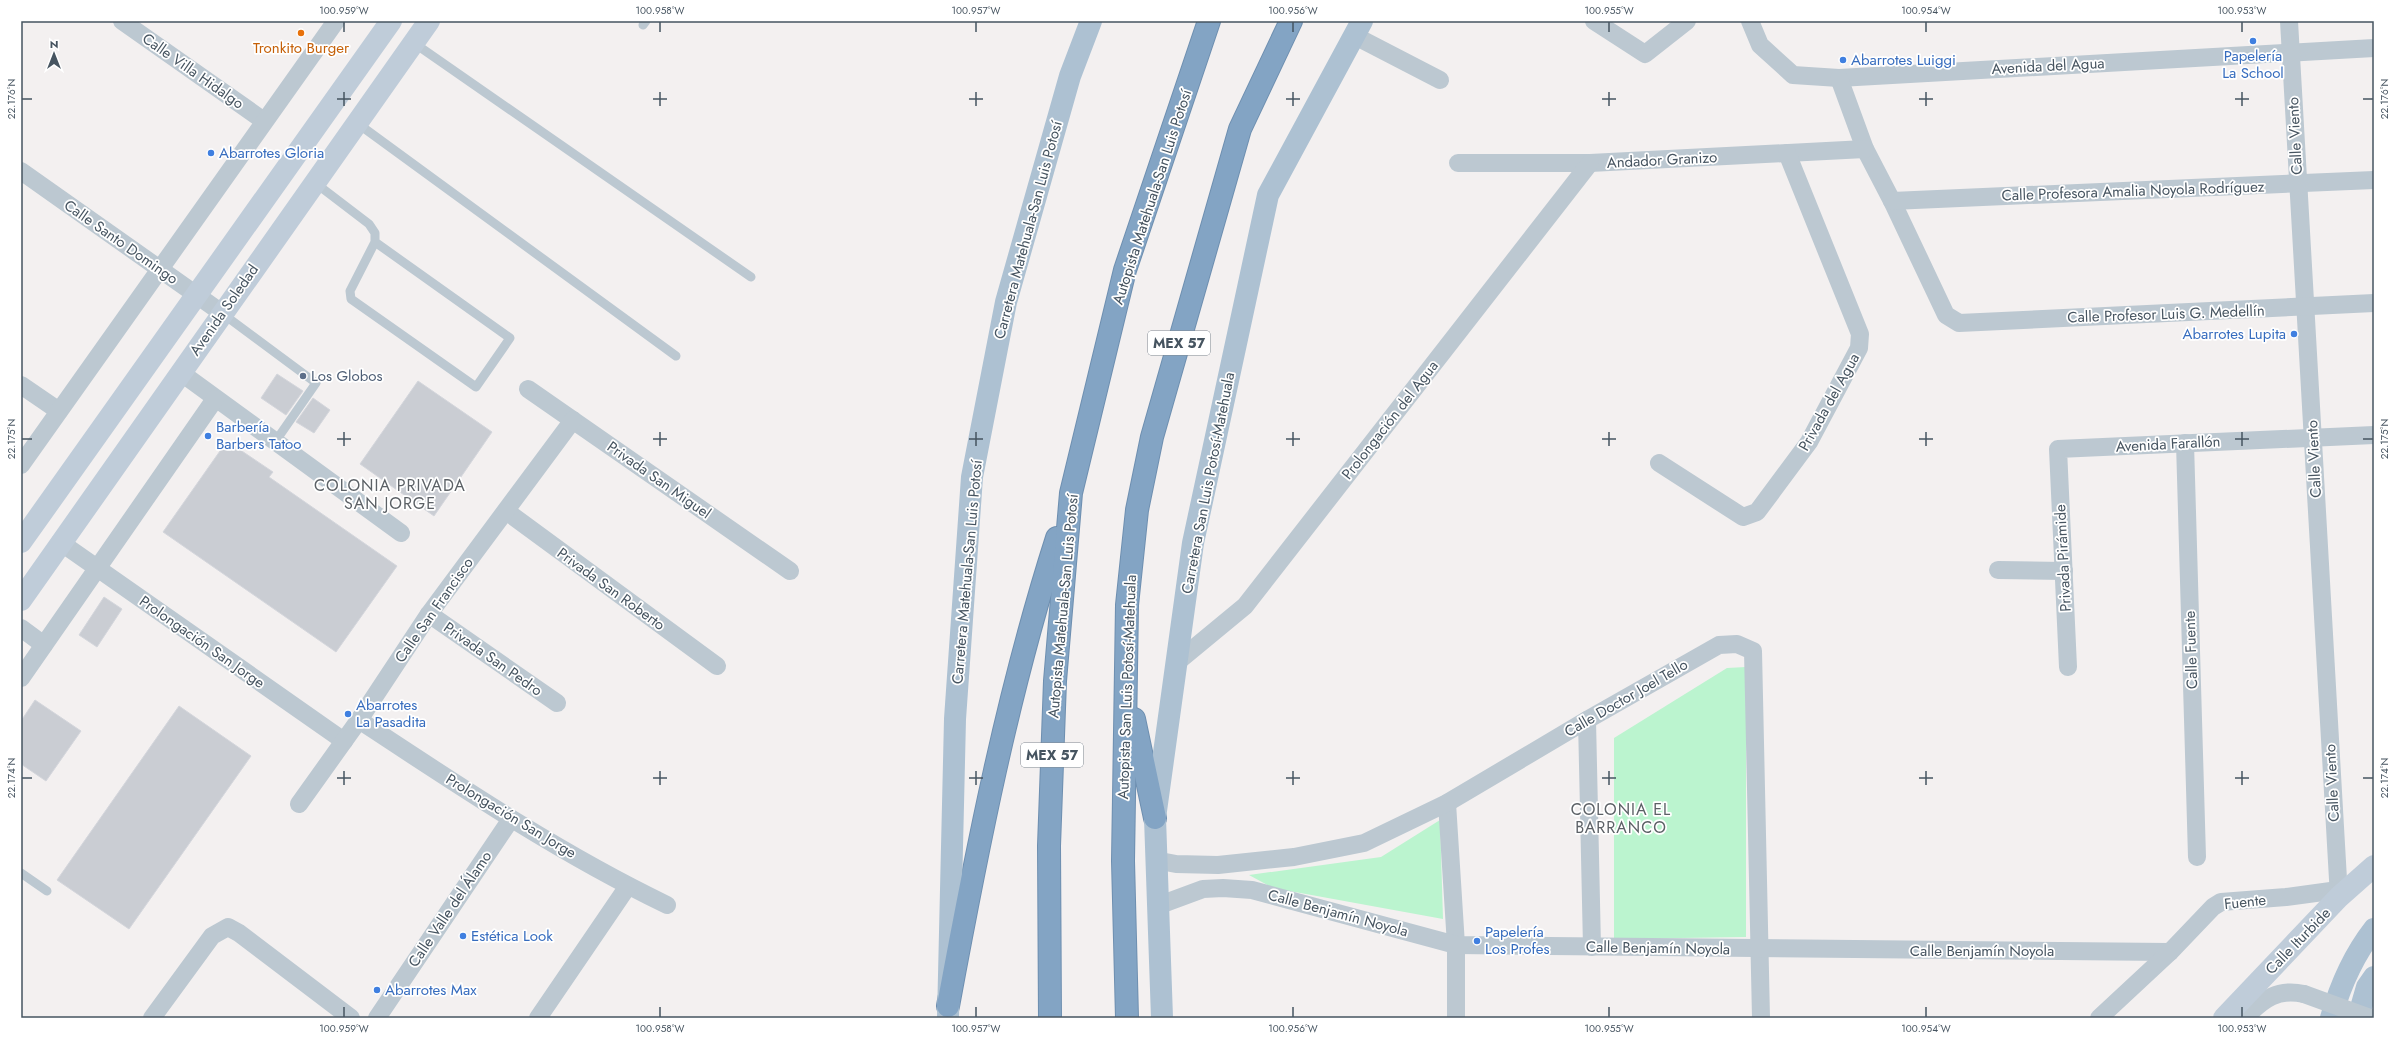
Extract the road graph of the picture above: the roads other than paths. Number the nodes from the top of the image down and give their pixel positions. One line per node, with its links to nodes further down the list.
1 (122, 21): 18 (street, Calle Villa Hidalgo)
2 (336, 21): 18 (street)
3 (391, 21): 32 (street, Avenida Soledad)
4 (429, 21): 13 (street, Avenida Soledad)
5 (1091, 21): 91 (main road, Carretera Matehuala-San Luis Potosí)
6 (1209, 21): 50 (highway, Autopista Matehuala-San Luis Potosí / MEX 57)
7 (1291, 21): 67 (highway, Autopista San Luis Potosí-Matehuala / MEX 57)
8 (1594, 21): 9 (street)
9 (1687, 21)
10 (1750, 21): 16 (street, Avenida del Agua)
11 (2289, 21): 15 (street, Calle Viento)
12 (1357, 28): 17 (street); 63 (main road, Carretera San Luis Potosí-Matehuala)
13 (414, 43): 19 (street, Avenida Soledad); 31 (lane)
14 (2374, 48): 15 (street, Avenida del Agua)
15 (2291, 52): 16 (street, Avenida del Agua); 27 (street, Calle Viento)
16 (1839, 78): 20 (street)
17 (1440, 80)
18 (264, 121): 30 (street)
19 (356, 123): 26 (street, Avenida Soledad); 36 (lane)
20 (1865, 148): 21 (street, Andador Granizo); 28 (street)
21 (1787, 153): 23 (street, Andador Granizo); 48 (street, Privada del Agua)
22 (1458, 163): 23 (street, Andador Granizo)
23 (1590, 164): 63 (street, Prolongación del Agua)
24 (21, 171): 30 (street, Calle Santo Domingo)
25 (2374, 180): 27 (street, Calle Profesora Amalia Noyola Rodríguez)
26 (314, 182): 29 (lane); 35 (street, Avenida Soledad)
27 (2297, 185): 28 (street, Calle Profesora Amalia Noyola Rodríguez); 34 (street, Calle Viento)
28 (1892, 200): 34 (street, Calle Profesor Luis G. Medellín)
29 (375, 242): 29 (lane)
30 (160, 269): 32 (street, Calle Santo Domingo); 41 (street)
31 (750, 277)
32 (196, 295): 35 (street, Calle Santo Domingo); 53 (street, Avenida Soledad)
33 (2374, 303): 34 (street, Calle Profesor Luis G. Medellín)
34 (2304, 308): 44 (street, Calle Viento)
35 (222, 313): 37 (street, Avenida Soledad); 45 (lane)
36 (676, 356)
37 (180, 372): 40 (street); 54 (street, Avenida Soledad)
38 (21, 385): 41 (street)
39 (528, 389): 42 (street, Privada San Miguel)
40 (215, 399): 45 (street); 55 (street)
41 (59, 411): 49 (street)
42 (573, 420): 51 (street, Calle San Francisco); 57 (street, Privada San Miguel)
43 (2374, 435): 44 (street, Avenida Farallón)
44 (2313, 437): 46 (street, Avenida Farallón); 82 (street, Calle Viento)
45 (275, 442): 52 (street)
46 (2185, 443): 47 (street, Avenida Farallón); 76 (street, Calle Fuente)
47 (2058, 449): 58 (street, Privada Pirámide)
48 (1659, 463)
49 (21, 465)
50 (1071, 493): 91 (highway); 96 (highway, Autopista Matehuala-San Luis Potosí / MEX 57)
51 (506, 511): 60 (street, Calle San Francisco); 64 (street, Privada San Roberto)
52 (400, 533)
53 (21, 542)
54 (60, 542): 55 (street, Prolongación San Jorge); 59 (street, Avenida Soledad)
55 (96, 568): 62 (street); 71 (street, Prolongación San Jorge)
56 (1998, 570): 58 (street)
57 (790, 571)
58 (2064, 571): 65 (street, Privada Pirámide)
59 (21, 600)
60 (429, 614): 68 (street, Privada San Pedro); 69 (street, Calle San Francisco)
61 (21, 628): 62 (street)
62 (44, 645): 66 (street)
63 (1176, 663): 74 (main road, Carretera San Luis Potosí-Matehuala)
64 (717, 666)
65 (2068, 667)
66 (21, 678)
67 (1126, 680): 74 (highway); 97 (highway, Autopista San Luis Potosí-Matehuala / MEX 57)
68 (556, 703)
69 (359, 720): 71 (street, Calle San Francisco); 75 (street, Prolongación San Jorge)
70 (1587, 720): 72 (street, Calle Doctor Joel Tello); 87 (street); 88 (street, Calle Doctor Joel Tello)
71 (344, 741): 73 (street, Calle San Francisco)
72 (1447, 803): 77 (street, Calle Doctor Joel Tello); 86 (street)
73 (299, 804)
74 (1155, 818): 77 (main road, Carretera San Luis Potosí-Matehuala)
75 (511, 819): 80 (street, Prolongación San Jorge); 94 (street, Calle Valle del Álamo)
76 (2197, 857)
77 (1155, 860): 84 (main road, Carretera San Luis Potosí-Matehuala)
78 (2374, 866): 82 (street, Calle Iturbide)
79 (21, 873): 81 (lane)
80 (628, 886): 83 (street, Prolongación San Jorge); 95 (street)
81 (47, 891)
82 (2338, 894): 89 (street, Fuente); 102 (street, Calle Iturbide)
83 (667, 905)
84 (1157, 906): 86 (street, Calle Benjamín Noyola); 98 (main road, Carretera San Luis Potosí-Matehuala)
85 (2374, 929): 104 (main road)
86 (1456, 945): 87 (street, Calle Benjamín Noyola); 99 (street)
87 (1592, 947): 88 (street, Calle Benjamín Noyola)
88 (1760, 949): 89 (street, Calle Benjamín Noyola); 100 (street, Calle Doctor Joel Tello)
89 (2170, 952): 101 (street, Fuente)
90 (2374, 976): 105 (main road)
91 (948, 1012)
92 (152, 1018): 93 (street)
93 (351, 1018)
94 (377, 1018)
95 (538, 1018)
96 (1050, 1018)
97 (1127, 1018)
98 (1162, 1018)
99 (1456, 1018)
100 (1761, 1018)
101 (2099, 1018)
102 (2224, 1018)
103 (2245, 1018): 106 (street, bridge)
104 (2331, 1018)
105 (2358, 1018)
106 (2370, 1018)

